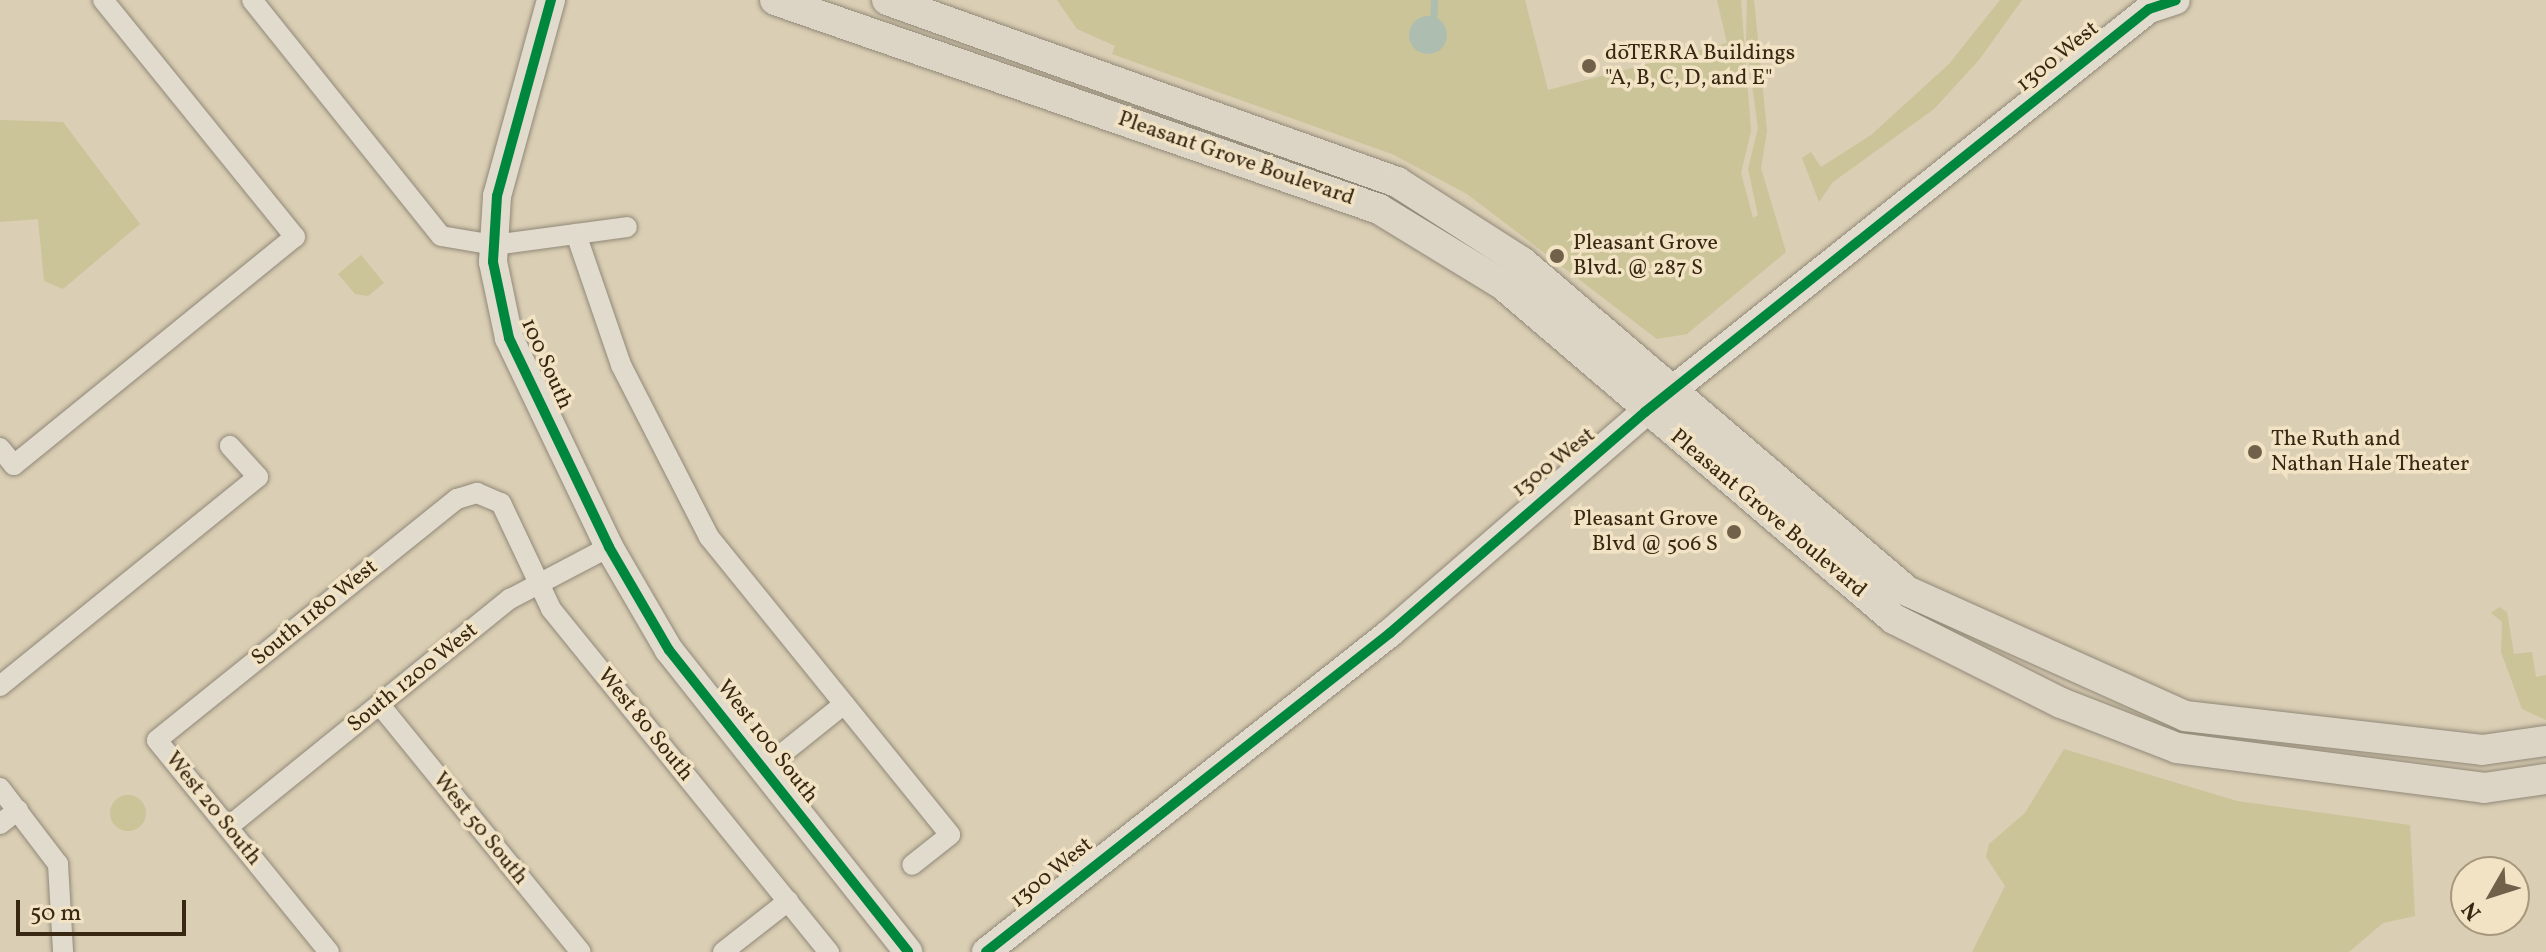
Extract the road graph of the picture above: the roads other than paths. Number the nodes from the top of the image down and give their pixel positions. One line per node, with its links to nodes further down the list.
1 (103, 0): 14 (street)
2 (252, 0): 10 (street)
3 (551, 0): 10 (street, 100 South)
4 (775, 0): 12 (main road, Pleasant Grove Boulevard)
5 (887, 0): 11 (main road, Pleasant Grove Boulevard)
6 (2176, 0): 7 (street)
7 (2151, 5): 11 (street, 1300 West)
8 (627, 227): 9 (street)
9 (576, 234): 10 (street); 19 (street)
10 (494, 245): 16 (street, 100 South)
11 (1669, 393): 12 (street, 1300 West); 22 (main road, Pleasant Grove Boulevard)
12 (1645, 412): 24 (main road, Pleasant Grove Boulevard); 37 (street, 1300 West)
13 (230, 446): 18 (street)
14 (0, 448)
15 (477, 493): 17 (street, West 80 South); 21 (street, South 1180 West)
16 (609, 547): 17 (street, South 1200 West); 23 (street, West 100 South)
17 (539, 580): 20 (street, South 1200 West); 30 (street, West 80 South)
18 (0, 686)
19 (844, 704): 23 (street); 29 (street)
20 (380, 705): 28 (street, South 1200 West); 33 (street, West 50 South)
21 (157, 740): 28 (street, West 20 South)
22 (2546, 741)
23 (763, 769): 36 (street, West 100 South)
24 (2546, 779)
25 (0, 788): 26 (street)
26 (18, 810): 27 (street); 31 (street)
27 (0, 824)
28 (228, 827): 32 (street, West 20 South)
29 (912, 865)
30 (788, 901): 34 (street); 35 (street, West 80 South)
31 (63, 952)
32 (329, 952)
33 (581, 952)
34 (723, 952)
35 (829, 952)
36 (908, 952)
37 (986, 952)

